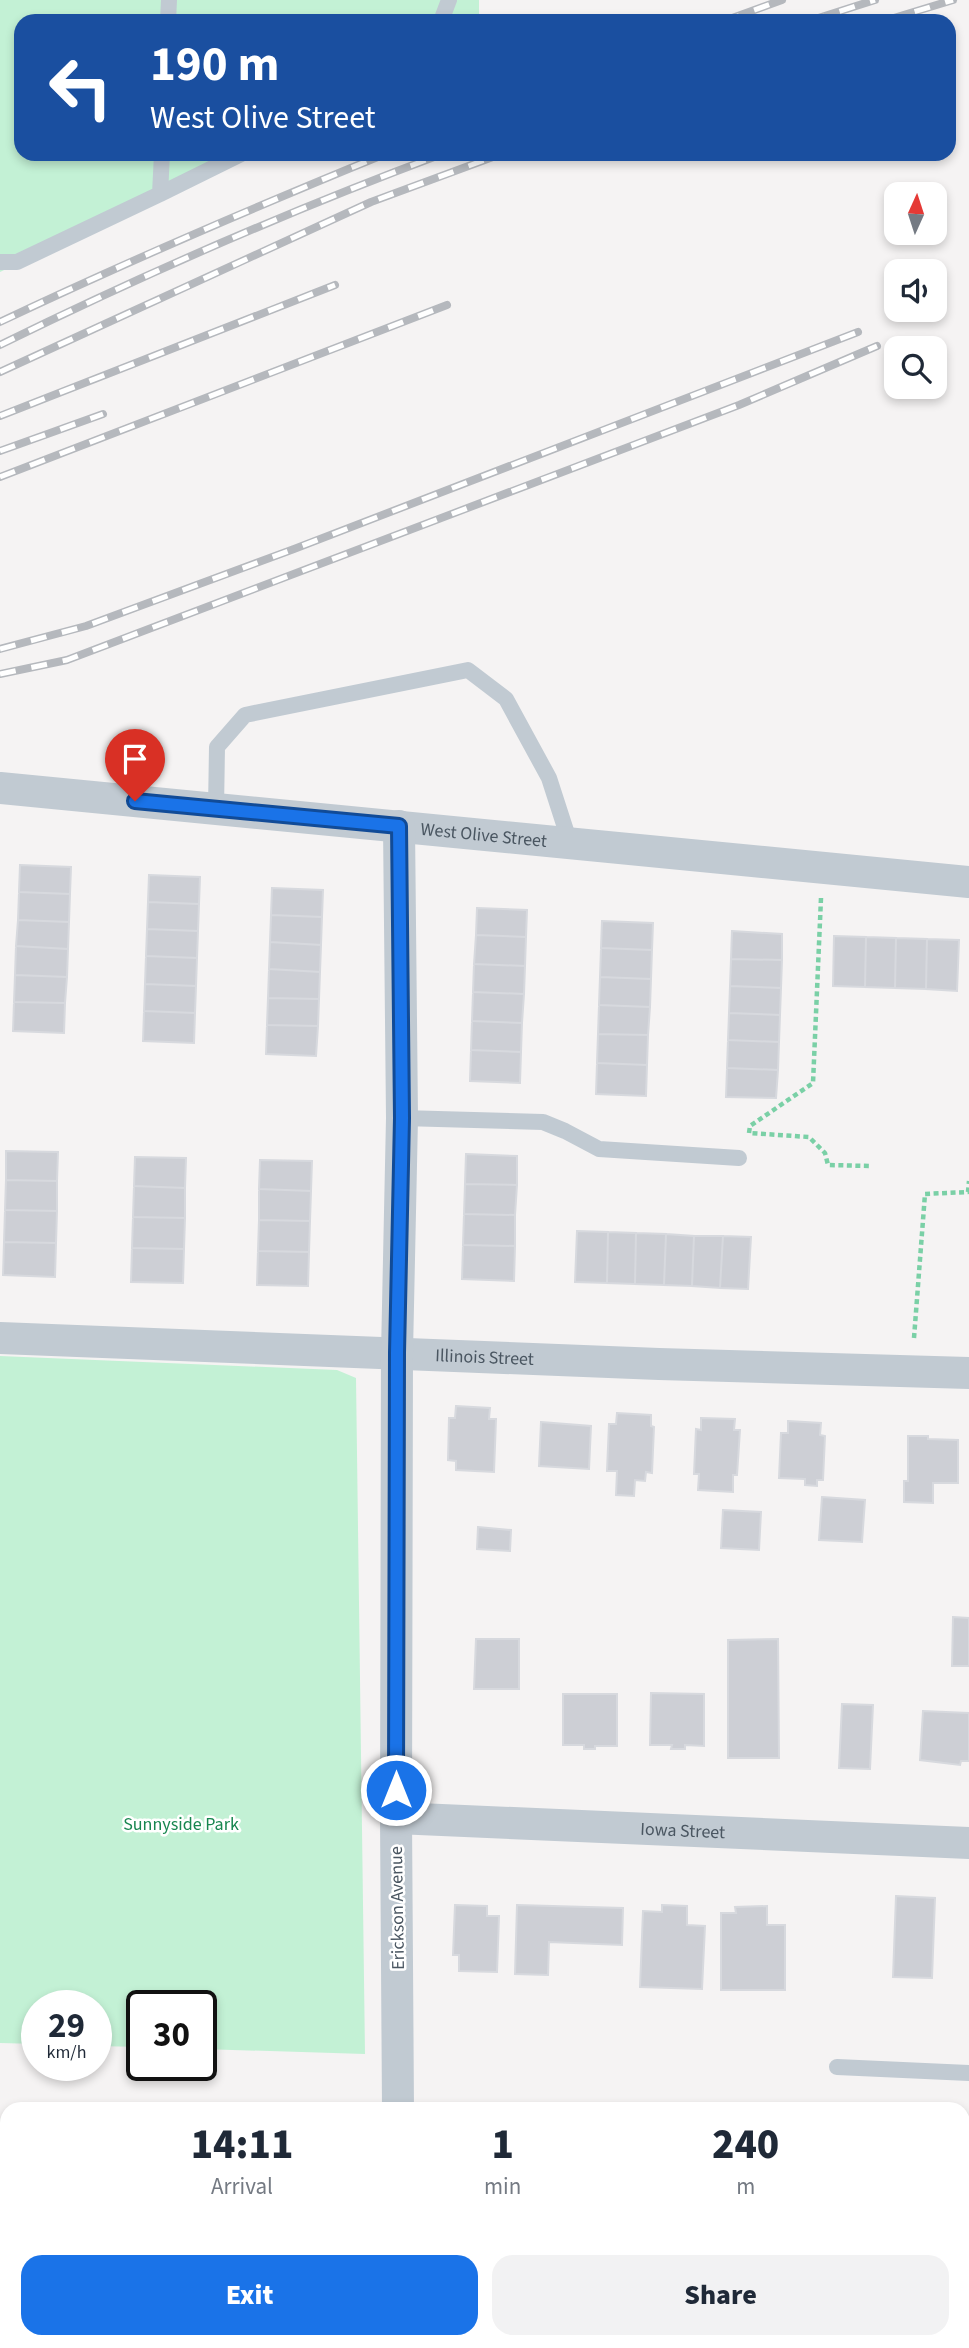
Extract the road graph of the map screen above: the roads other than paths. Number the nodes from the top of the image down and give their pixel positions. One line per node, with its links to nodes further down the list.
1 (162, 161): 3 (lane)
2 (227, 161): 3 (lane)
3 (160, 194): 4 (lane)
4 (0, 262)
5 (0, 788): 6 (street, West Olive Street)
6 (216, 809): 7 (street, West Olive Street); 8 (lane)
7 (399, 826): 8 (street, West Olive Street); 10 (street, Erickson Avenue)
8 (570, 843): 9 (street, West Olive Street)
9 (969, 882)
10 (402, 1118): 11 (lane); 13 (street, Erickson Avenue)
11 (738, 1158)
12 (0, 1338): 13 (street, Illinois Street)
13 (397, 1353): 14 (street, Illinois Street); 15 (street, Erickson Avenue)
14 (969, 1373)
15 (396, 1818): 16 (street, Iowa Street); 19 (street, Erickson Avenue)
16 (969, 1843)
17 (838, 2067): 18 (lane)
18 (969, 2073)
19 (398, 2102)

